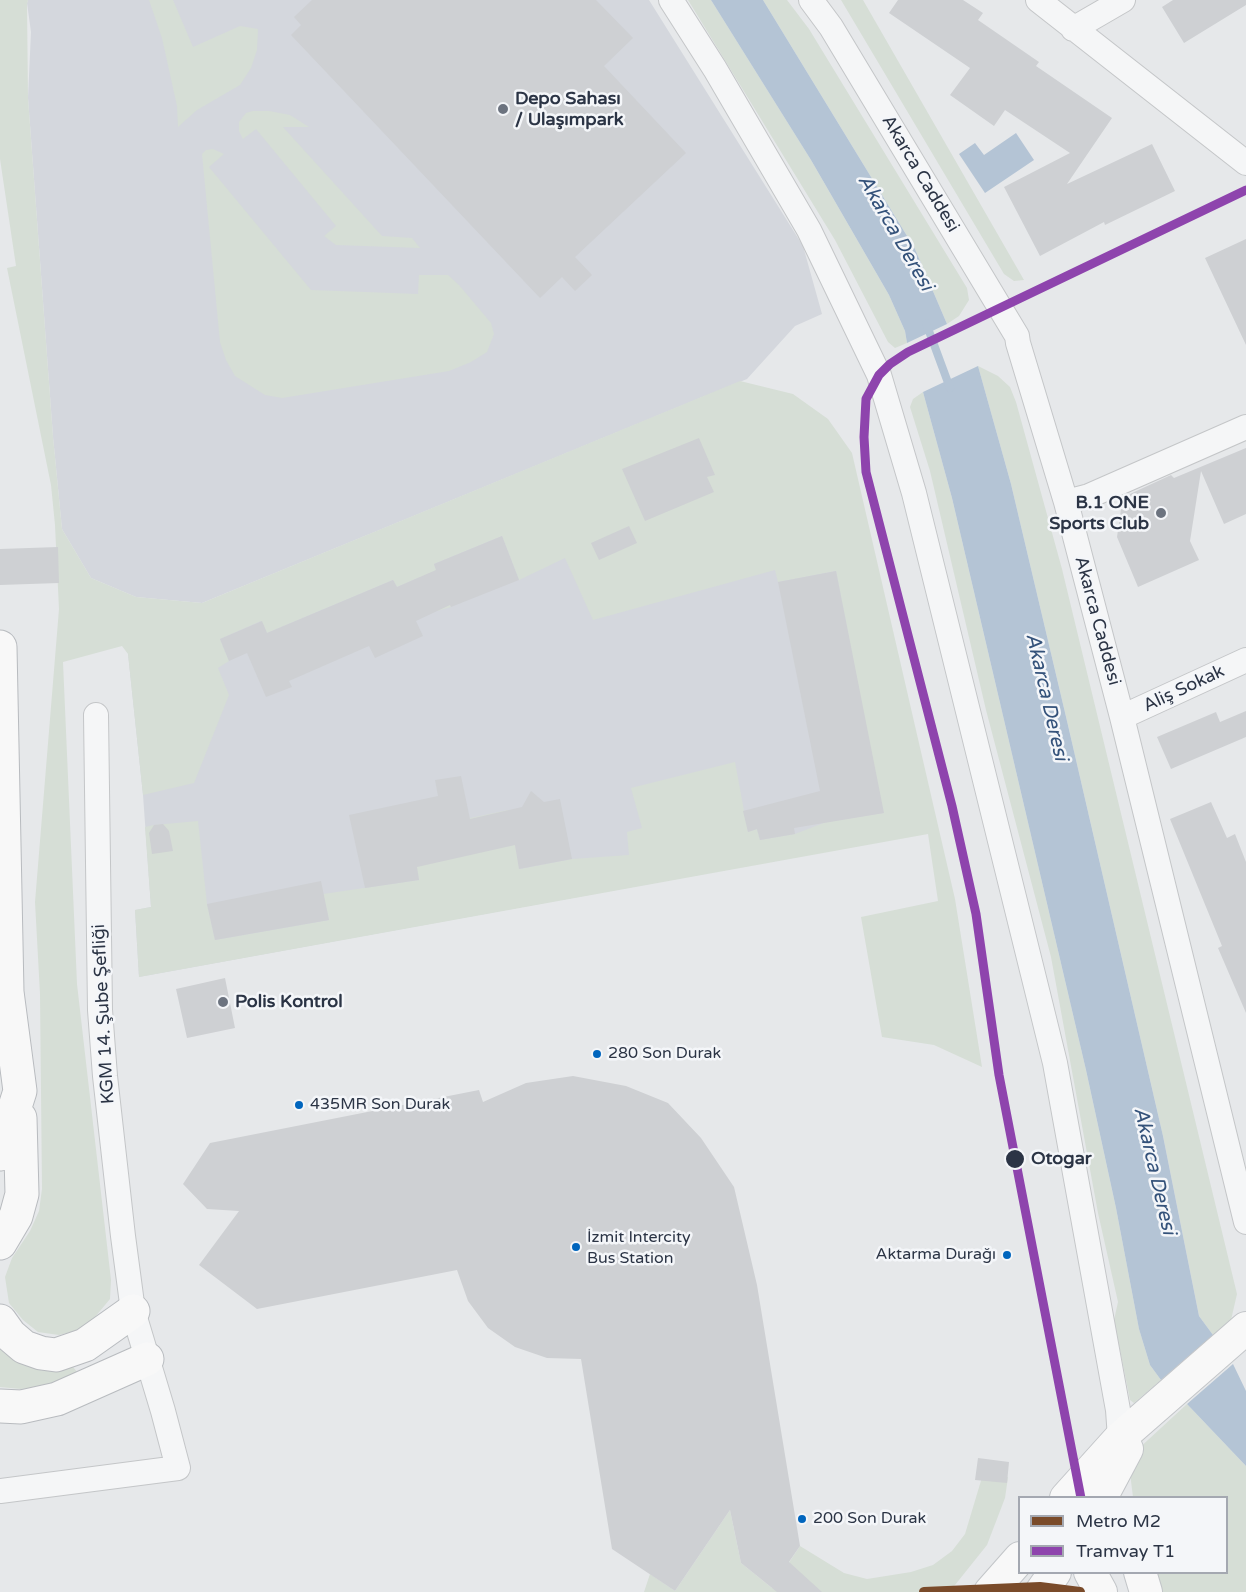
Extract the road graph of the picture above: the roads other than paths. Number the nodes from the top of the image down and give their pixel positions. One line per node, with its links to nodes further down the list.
1 (671, 0): 24 (street)
2 (811, 0): 8 (street, Akarca Caddesi)
3 (1038, 0): 5 (street)
4 (1123, 0): 5 (street)
5 (1072, 29): 6 (street)
6 (1246, 163)
7 (1246, 427): 8 (street)
8 (1066, 502): 12 (street, Akarca Caddesi)
9 (0, 647): 13 (highway)
10 (1246, 660): 12 (street, Aliş Sokak)
11 (96, 715): 19 (street, KGM 14. Şube Şefliği)
12 (1122, 717): 17 (street, Akarca Caddesi)
13 (7, 992): 14 (highway); 15 (highway)
14 (0, 1033)
15 (20, 1091): 16 (highway); 18 (highway)
16 (0, 1154)
17 (1246, 1222)
18 (0, 1243)
19 (133, 1311): 20 (highway); 22 (street, KGM 14. Şube Şefliği)
20 (0, 1321)
21 (1244, 1330): 24 (main road)
22 (147, 1359): 23 (highway); 25 (street, KGM 14. Şube Şefliği)
23 (0, 1406)
24 (1128, 1439): 26 (main road); 27 (main road); 28 (main road)
25 (0, 1491)
26 (1067, 1496)
27 (1101, 1496)
28 (1126, 1496)
29 (1018, 1560): 33 (main road)
30 (1054, 1574): 34 (main road)
31 (1091, 1574): 35 (main road)
32 (1141, 1574): 36 (main road)
33 (990, 1592)
34 (1041, 1592)
35 (1101, 1592)
36 (1146, 1592)

